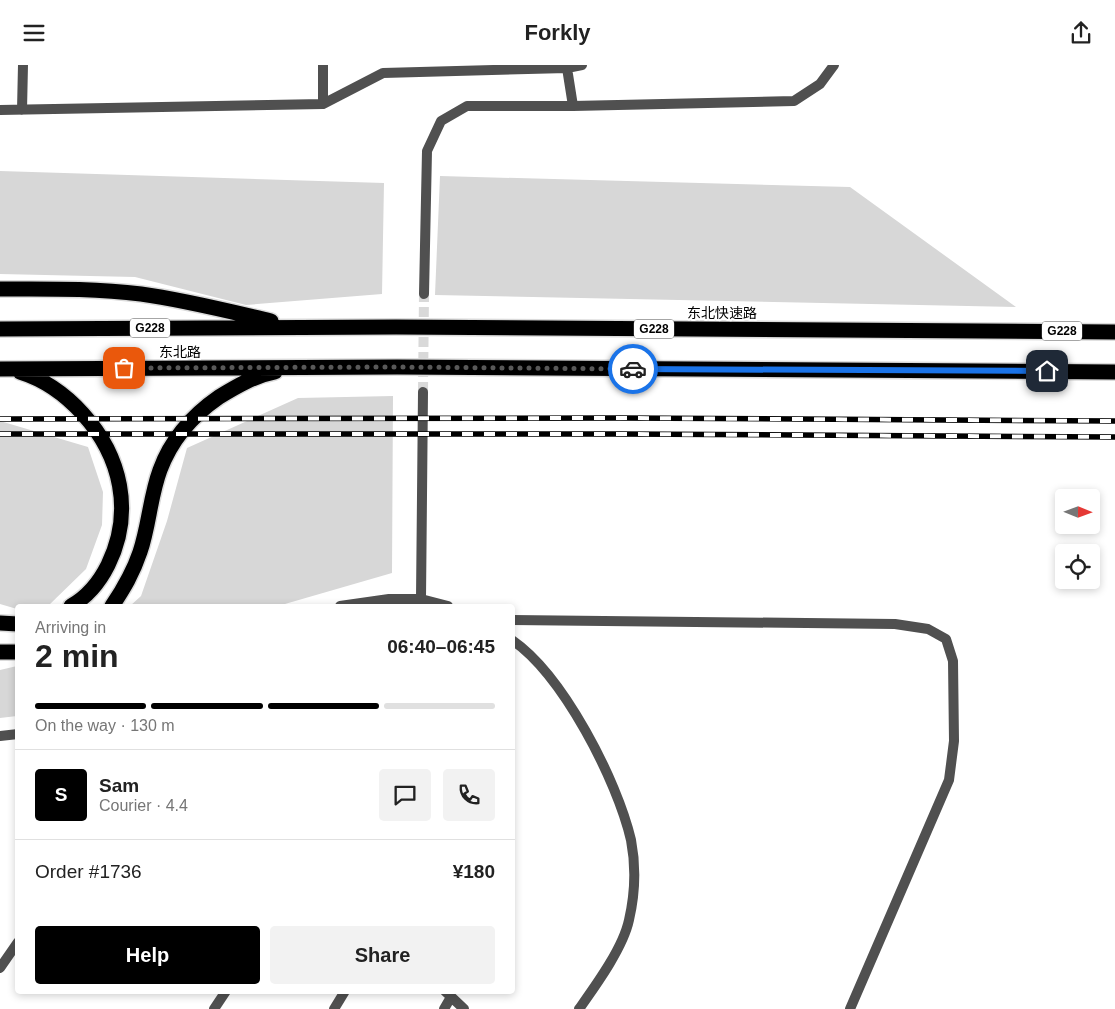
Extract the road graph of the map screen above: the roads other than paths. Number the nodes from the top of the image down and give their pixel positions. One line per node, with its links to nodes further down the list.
1 (23, 65): 9 (street)
2 (323, 65): 6 (street)
3 (582, 65): 5 (street)
4 (834, 65): 7 (street)
5 (567, 68): 6 (street); 7 (street)
6 (322, 104): 9 (street)
7 (573, 105): 11 (street)
8 (0, 110): 9 (street)
9 (22, 110)
10 (0, 289): 12 (highway)
11 (424, 294)
12 (300, 327): 13 (highway, 东北路 / G228); 14 (highway, 东北快速路 / G228)
13 (0, 329)
14 (1115, 332)
15 (301, 367): 16 (highway, 东北路); 17 (highway); 21 (highway)
16 (4, 369): 20 (highway)
17 (1115, 372)
18 (424, 392): 19 (street)
19 (421, 599): 22 (street); 23 (street)
20 (74, 604)
21 (113, 604)
22 (354, 604)
23 (440, 604)
24 (515, 620): 42 (street)
25 (0, 623): 26 (highway)
26 (15, 624)
27 (515, 643): 41 (street)
28 (0, 652): 29 (highway)
29 (15, 652)
30 (15, 734): 31 (street)
31 (0, 736)
32 (15, 946): 33 (street)
33 (0, 968)
34 (224, 994): 37 (street)
35 (343, 994): 38 (street)
36 (448, 994): 39 (street); 40 (street)
37 (214, 1009)
38 (334, 1009)
39 (444, 1009)
40 (464, 1009)
41 (579, 1009)
42 (850, 1009)

